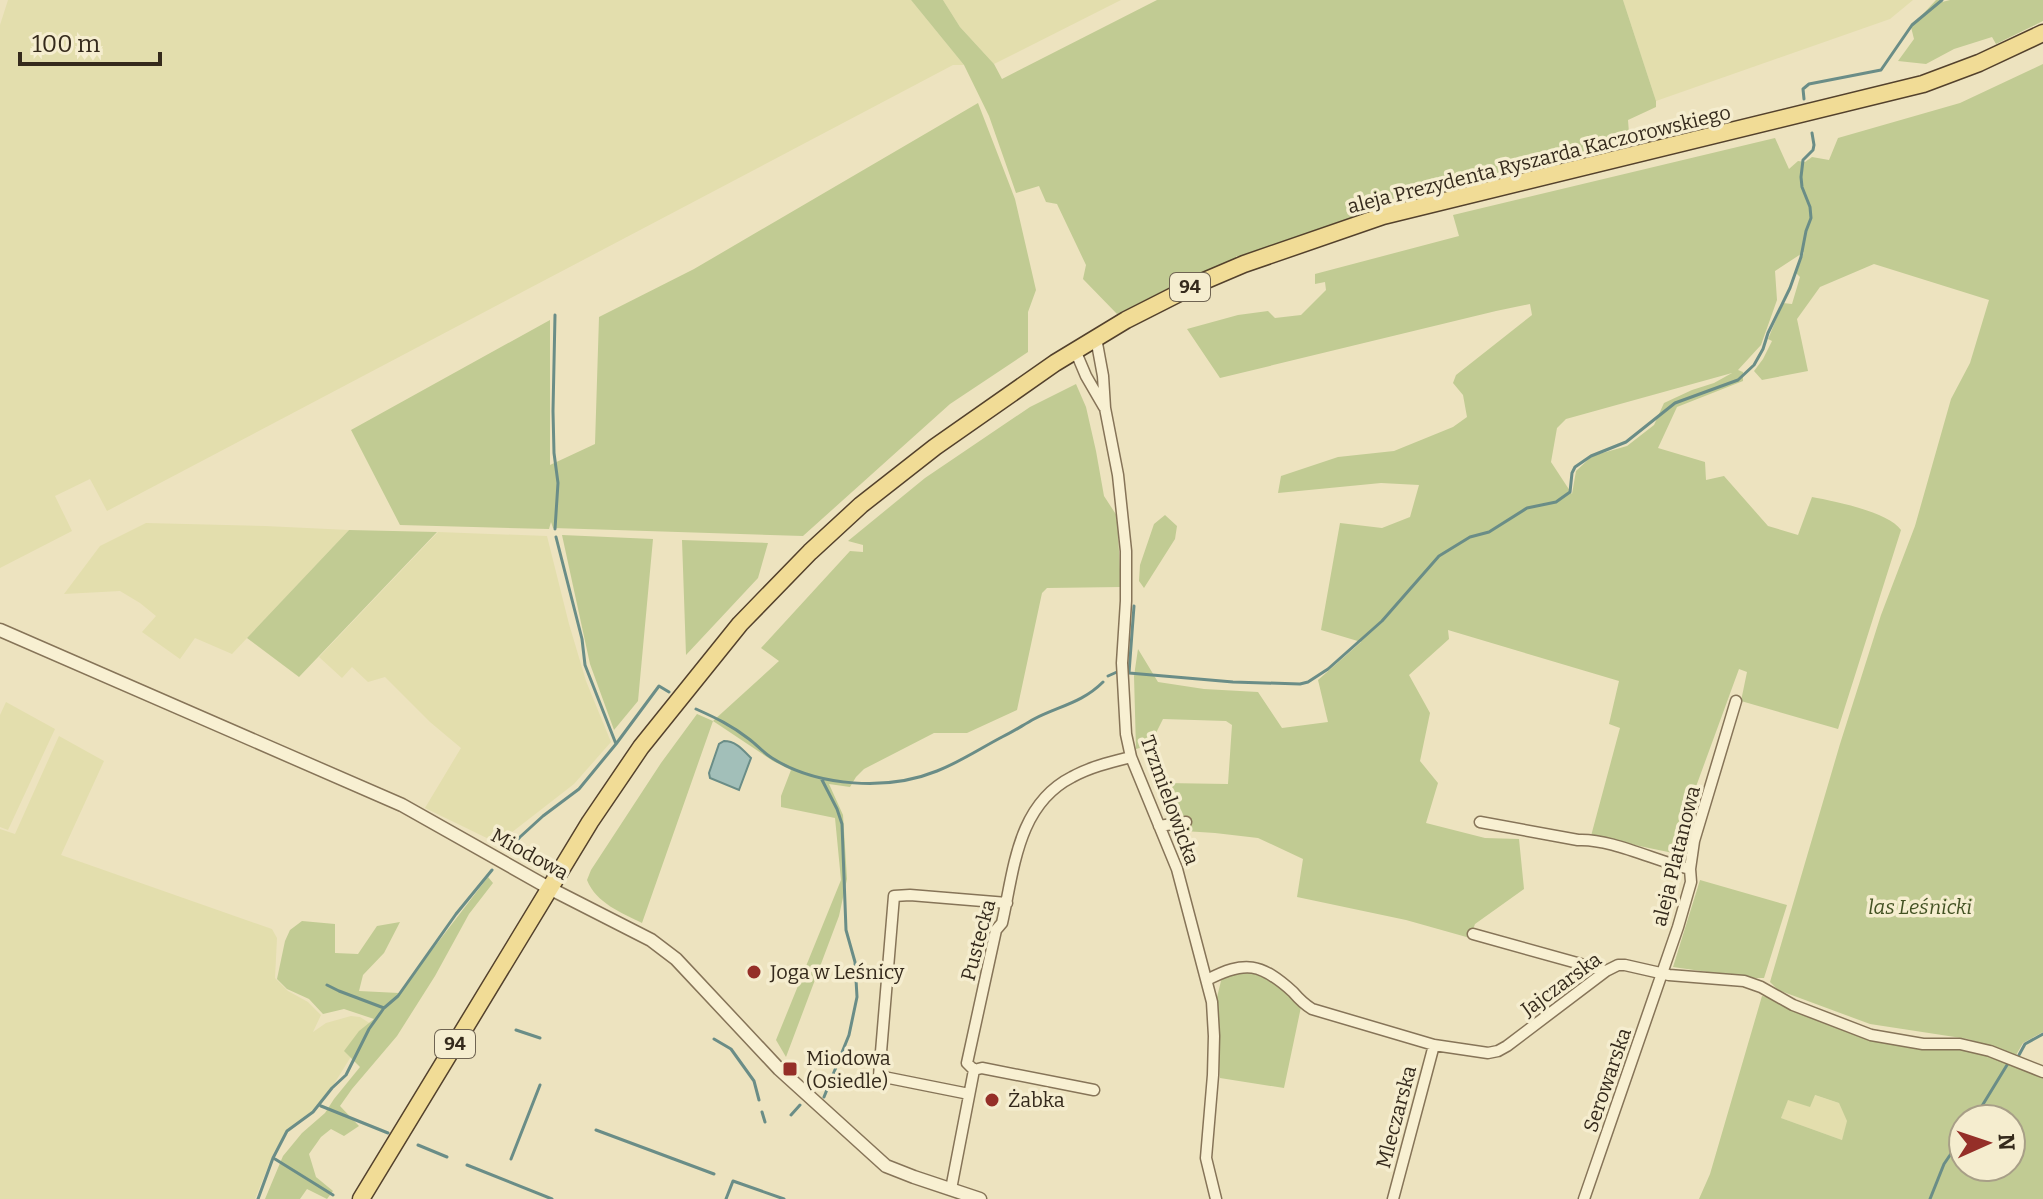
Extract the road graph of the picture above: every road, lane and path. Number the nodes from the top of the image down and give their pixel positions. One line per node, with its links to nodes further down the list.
1 (2043, 33): 2 (main road, aleja Prezydenta Ryszarda Kaczorowskiego / 94)
2 (1096, 338): 3 (main road, aleja Prezydenta Ryszarda Kaczorowskiego / 94); 4 (street, Trzmielowicka)
3 (1075, 350): 4 (street, Trzmielowicka); 12 (main road, aleja Prezydenta Ryszarda Kaczorowskiego / 94)
4 (1105, 408): 7 (street, Trzmielowicka)
5 (0, 630): 12 (street, Miodowa)
6 (1736, 701): 11 (street, aleja Platanowa)
7 (1131, 757): 10 (street, Trzmielowicka); 13 (street, Pustecka)
8 (1186, 822): 10 (street)
9 (1480, 822): 11 (street)
10 (1159, 826): 17 (street, Trzmielowicka)
11 (1690, 869): 16 (street, aleja Platanowa)
12 (549, 888): 23 (street, Miodowa); 24 (main road, aleja Prezydenta Ryszarda Kaczorowskiego / 94)
13 (1007, 903): 19 (street, Pustecka); 22 (street)
14 (1473, 934): 15 (street)
15 (1606, 971): 16 (street, Jajczarska); 18 (street, Jajczarska)
16 (1663, 973): 20 (street, Jajczarska); 28 (street, Serowarska)
17 (1207, 980): 18 (street, Jajczarska); 26 (street, Trzmielowicka)
18 (1434, 1045): 27 (street, Mleczarska)
19 (974, 1070): 21 (street); 22 (street, Pustecka)
20 (2043, 1072)
21 (1094, 1090)
22 (969, 1094): 23 (street, Pustecka)
23 (951, 1189): 25 (street, Miodowa)
24 (361, 1199)
25 (980, 1199)
26 (1216, 1199)
27 (1393, 1199)
28 (1584, 1199)

